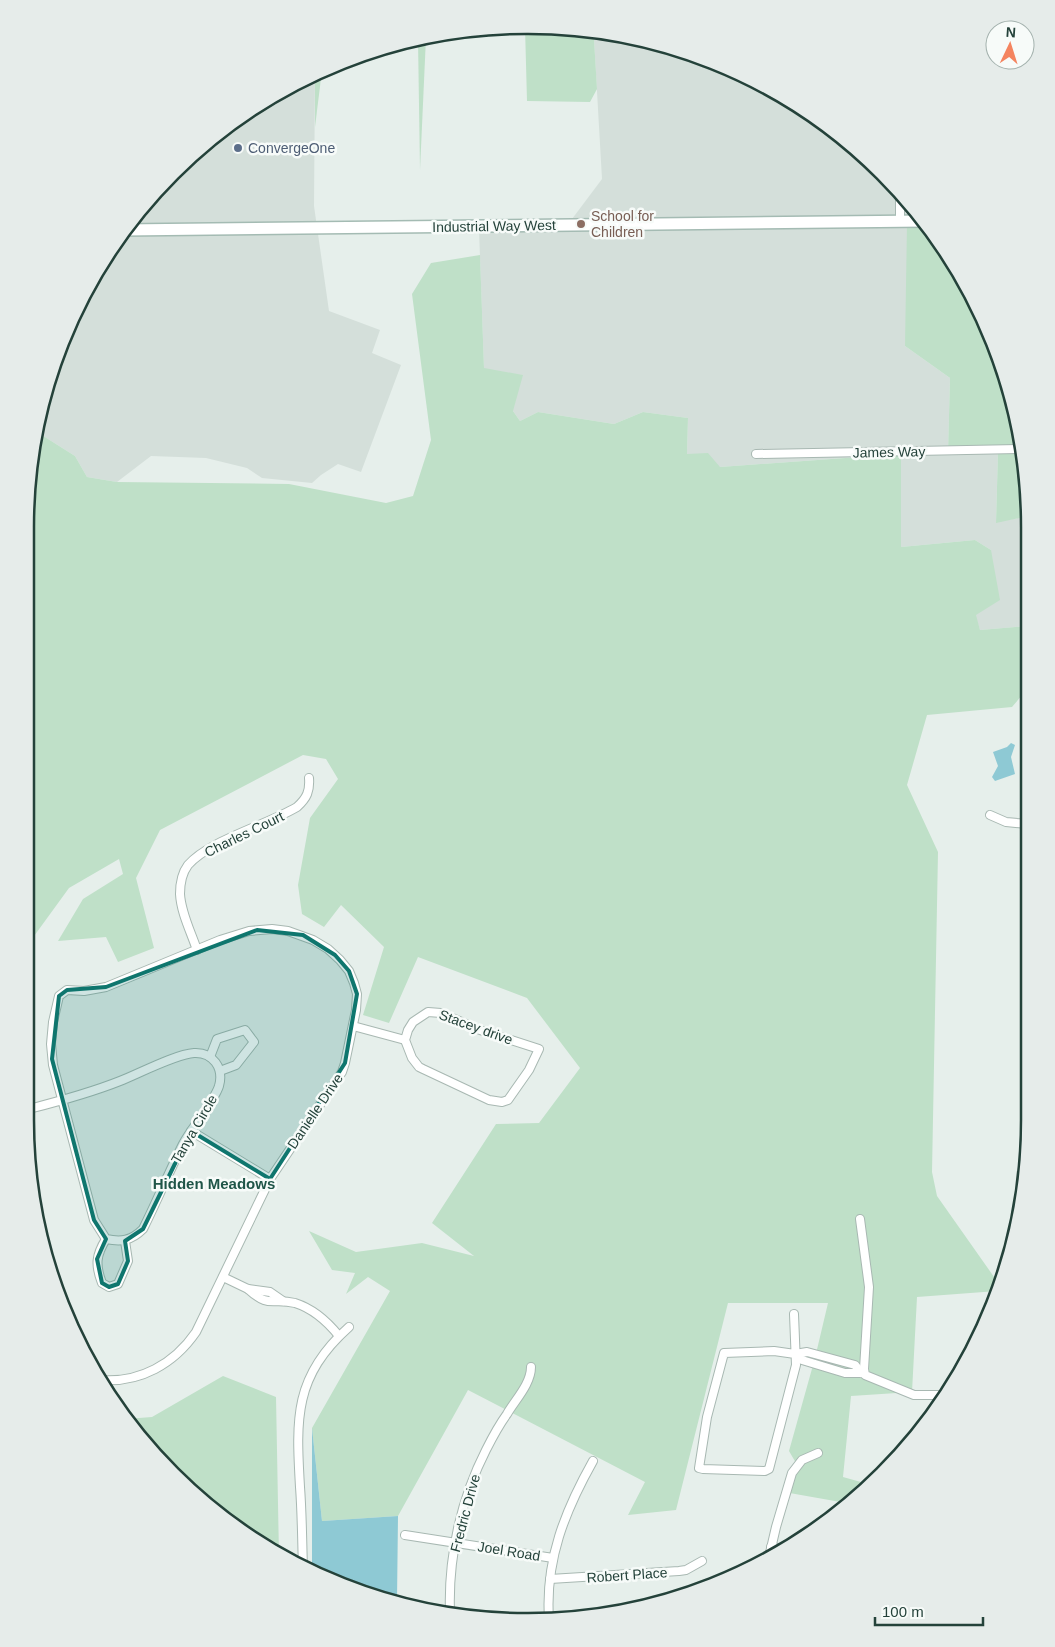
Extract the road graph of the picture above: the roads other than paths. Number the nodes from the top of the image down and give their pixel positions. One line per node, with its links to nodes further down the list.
1 (900, 203): 2 (street)
2 (900, 221): 3 (street, Industrial Way West); 4 (street, Industrial Way West)
3 (914, 221)
4 (134, 230)
5 (1015, 449): 6 (street, James Way)
6 (756, 454)
7 (309, 778): 10 (street, Charles Court)
8 (990, 815): 9 (street)
9 (1021, 823)
10 (197, 950): 11 (street, Danielle Drive); 15 (street, Danielle Drive)
11 (353, 1026): 12 (street); 18 (street, Danielle Drive)
12 (405, 1040): 12 (street, Stacey drive)
13 (210, 1057): 14 (street); 14 (street); 15 (street)
14 (220, 1071): 17 (street, Tanya Circle)
15 (63, 1100): 16 (street); 20 (street)
16 (34, 1108)
17 (191, 1132): 18 (street); 21 (street, Tanya Circle)
18 (270, 1179): 22 (street, Danielle Drive)
19 (860, 1219): 28 (street)
20 (106, 1239): 21 (street); 21 (street)
21 (124, 1241)
22 (223, 1277): 25 (street); 29 (street, Danielle Drive)
23 (794, 1314): 26 (street)
24 (349, 1327): 25 (street)
25 (339, 1336): 37 (street)
26 (795, 1354): 26 (street); 28 (street)
27 (531, 1367): 34 (street, Fredric Drive)
28 (863, 1372): 30 (street)
29 (108, 1380)
30 (937, 1395)
31 (818, 1453): 35 (street)
32 (593, 1461): 36 (street)
33 (406, 1535): 34 (street, Joel Road)
34 (456, 1543): 36 (street, Joel Road); 40 (street, Fredric Drive)
35 (771, 1547)
36 (553, 1558): 39 (street)
37 (303, 1559)
38 (702, 1561): 39 (street, Robert Place)
39 (550, 1579): 41 (street)
40 (450, 1607)
41 (549, 1612)

